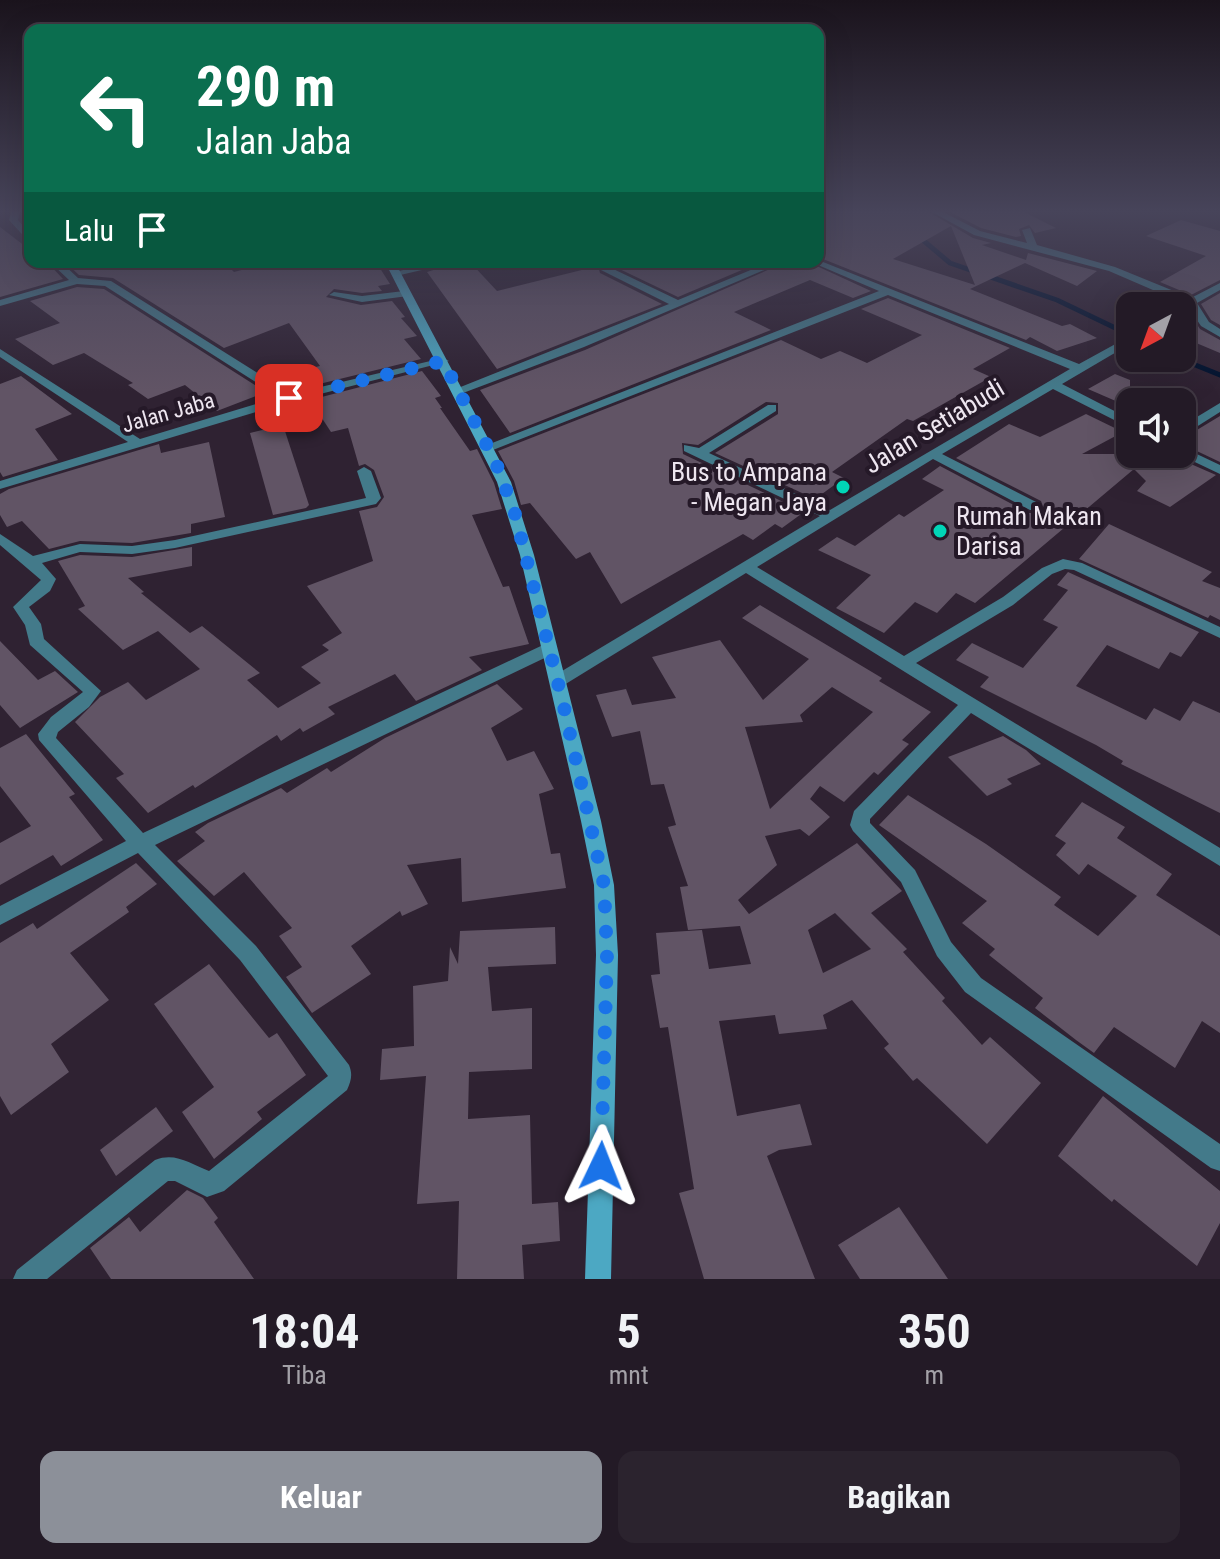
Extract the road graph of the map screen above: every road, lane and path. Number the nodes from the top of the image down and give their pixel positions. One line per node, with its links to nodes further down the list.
1 (67, 272): 7 (street)
2 (395, 272): 11 (street)
3 (612, 272): 15 (street)
4 (754, 272): 15 (street)
5 (840, 272): 9 (street)
6 (1118, 272): 10 (street)
7 (77, 281): 14 (street); 24 (street)
8 (1220, 286): 13 (street)
9 (889, 291): 21 (street); 30 (street)
10 (1159, 292)
11 (404, 294): 12 (street); 20 (street)
12 (334, 295)
13 (1196, 299)
14 (0, 303)
15 (676, 303): 23 (street)
16 (1196, 315): 17 (street)
17 (1220, 334)
18 (1116, 348): 21 (street, Jalan Setiabudi)
19 (0, 352): 29 (street)
20 (443, 361): 23 (street); 24 (street, Jalan Jaba)
21 (1078, 368): 22 (street, Jalan Setiabudi)
22 (1053, 384): 27 (street); 31 (street, Jalan Setiabudi)
23 (459, 390): 30 (street)
24 (289, 398): 29 (street, Jalan Jaba)
25 (1220, 407): 28 (street)
26 (772, 408): 37 (street)
27 (1116, 417)
28 (1196, 423)
29 (136, 442): 35 (street, Jalan Jaba)
30 (488, 447): 42 (street)
31 (932, 454): 36 (street); 37 (street, Jalan Setiabudi)
32 (1196, 458): 33 (street)
33 (1220, 470)
34 (364, 471): 39 (street)
35 (0, 485)
36 (1035, 507)
37 (831, 516): 40 (street, Jalan Setiabudi)
38 (0, 538): 39 (street)
39 (31, 561): 46 (street)
40 (747, 567): 43 (street); 44 (street, Jalan Setiabudi)
41 (1220, 633): 43 (street)
42 (549, 649): 44 (street); 46 (street)
43 (902, 664): 45 (street)
44 (558, 681): 51 (street)
45 (968, 705): 47 (street); 49 (street)
46 (140, 843): 48 (street); 50 (street)
47 (1220, 858)
48 (0, 916)
49 (1220, 1159)
50 (26, 1279)
51 (598, 1279)

